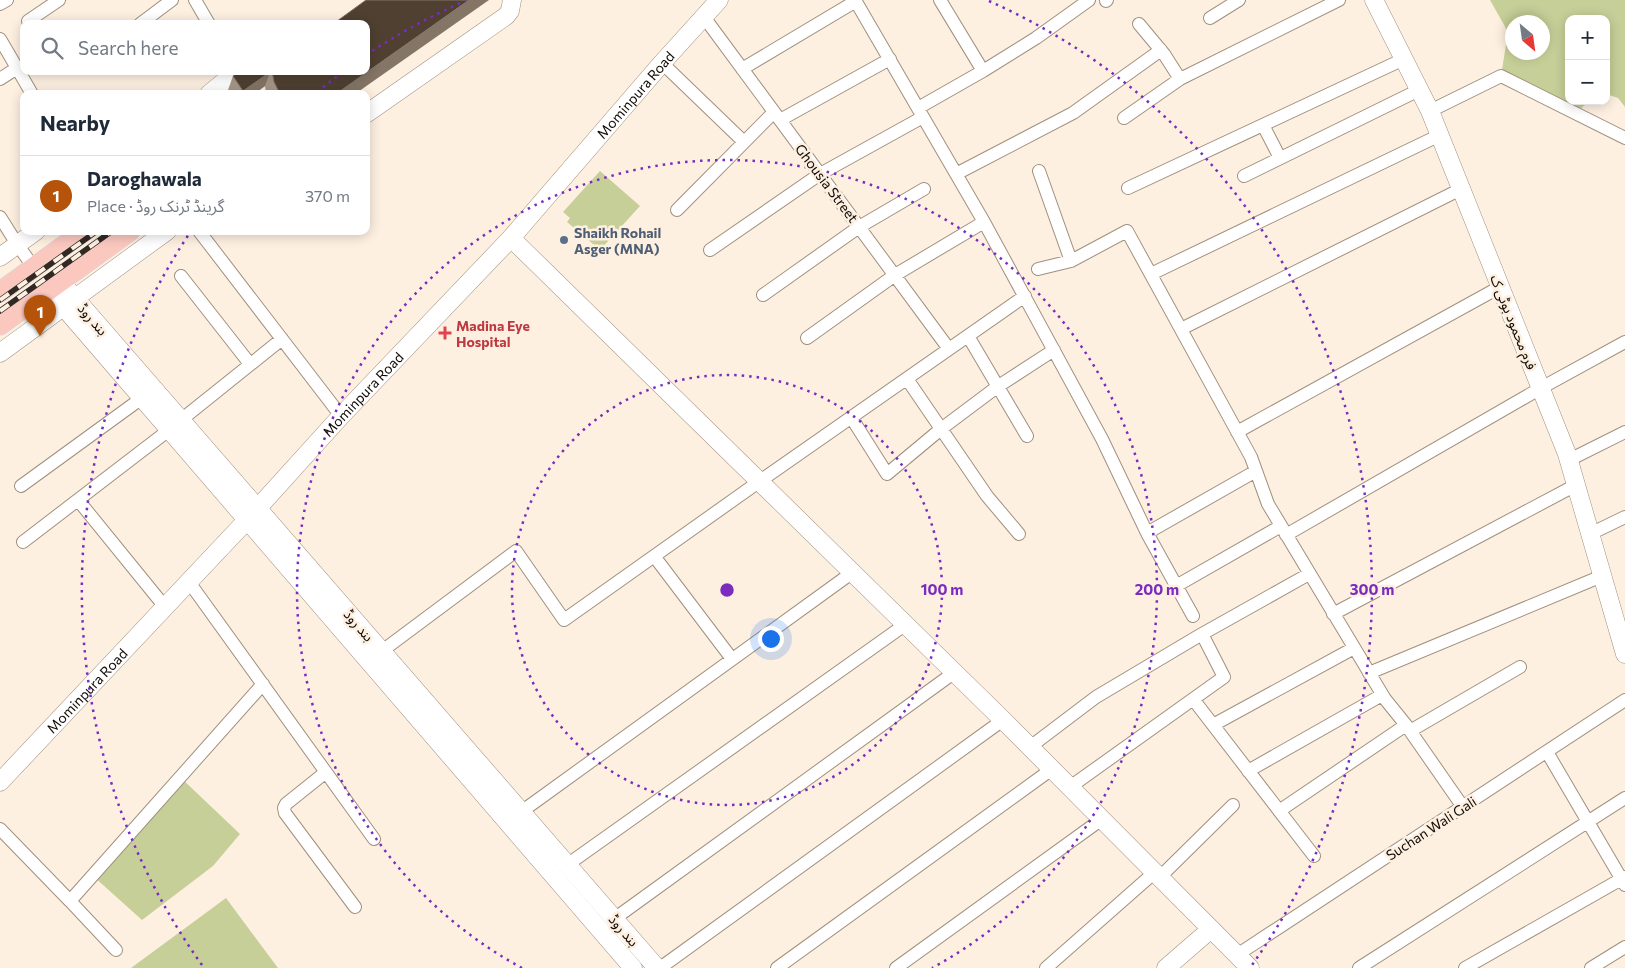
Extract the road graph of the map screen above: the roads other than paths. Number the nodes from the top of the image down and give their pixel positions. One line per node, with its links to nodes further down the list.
1 (7, 0): 13 (street)
2 (59, 0): 16 (street)
3 (172, 0): 17 (street)
4 (195, 0): 18 (street)
5 (512, 0): 36 (street)
6 (719, 0): 14 (street, Mominpura Road)
7 (856, 0): 22 (street); 26 (street)
8 (940, 0): 27 (street)
9 (1089, 0): 27 (street)
10 (1239, 0): 15 (street)
11 (1339, 0): 32 (street)
12 (1374, 0): 23 (street, فرم محمود بوٹی ک)
13 (0, 4)
14 (704, 16): 24 (street, Mominpura Road); 26 (street, Ghousia Street)
15 (1210, 18)
16 (29, 20)
17 (145, 20)
18 (207, 20)
19 (1139, 24): 21 (street)
20 (0, 39): 25 (street)
21 (1162, 50): 32 (street); 48 (street)
22 (890, 59): 38 (street); 39 (street)
23 (1404, 59): 35 (street, فرم محمود بوٹی ک); 41 (street)
24 (662, 63): 44 (street); 62 (street, Mominpura Road)
25 (17, 68): 28 (street); 31 (street)
26 (742, 69): 39 (street, Ghousia Street)
27 (983, 71): 38 (street)
28 (20, 73)
29 (21, 75): 33 (street)
30 (233, 75): 34 (street)
31 (0, 79)
32 (1180, 79): 40 (street)
33 (30, 90)
34 (214, 90)
35 (1419, 90): 37 (street, فرم محمود بوٹی ک); 45 (street)
36 (370, 111)
37 (1430, 111): 42 (street, فرم محمود بوٹی ک); 43 (street)
38 (920, 112): 47 (street); 48 (street)
39 (777, 116): 44 (street); 47 (street, Ghousia Street)
40 (1124, 118)
41 (1263, 125): 45 (street); 50 (street)
42 (1440, 135): 52 (street, فرم محمود بوٹی ک); 69 (street)
43 (1625, 138)
44 (744, 142): 53 (street)
45 (1280, 158): 49 (street)
46 (1039, 171): 66 (street)
47 (820, 174): 56 (street, Ghousia Street); 64 (street)
48 (956, 174): 55 (street)
49 (1244, 176)
50 (1128, 188)
51 (924, 189): 56 (street)
52 (1461, 189): 73 (street, فرم محمود بوٹی ک); 79 (street)
53 (677, 210)
54 (0, 217): 63 (street)
55 (984, 222): 70 (street); 76 (street)
56 (859, 227): 70 (street, Ghousia Street); 75 (street)
57 (30, 235): 63 (street)
58 (79, 235): 67 (main road)
59 (124, 235): 72 (main road)
60 (161, 235): 77 (street)
61 (202, 235): 82 (street)
62 (511, 238): 92 (street, Mominpura Road); 101 (street)
63 (17, 244): 65 (street); 67 (street)
64 (710, 250)
65 (0, 257)
66 (1071, 261): 68 (street); 69 (street)
67 (34, 268): 74 (main road)
68 (1038, 269)
69 (1151, 274): 79 (street)
70 (895, 275): 81 (street); 84 (street, Ghousia Street)
71 (181, 276): 87 (street)
72 (54, 286): 77 (street, بند روڈ); 78 (main road)
73 (1500, 287): 90 (street, فرم محمود بوٹی ک); 96 (street)
74 (0, 292)
75 (763, 295)
76 (1024, 296): 80 (street); 85 (street)
77 (69, 302): 86 (street); 91 (street, بند روڈ); 94 (street, بند روڈ)
78 (0, 325)
79 (1181, 329): 96 (street)
80 (968, 336): 84 (street); 89 (street)
81 (807, 338)
82 (282, 339): 87 (street); 92 (street)
83 (1625, 342): 90 (street)
84 (950, 348): 88 (street)
85 (1054, 350): 89 (street); 108 (street)
86 (0, 353)
87 (250, 364): 94 (street)
88 (907, 378): 93 (street); 95 (street)
89 (997, 386): 95 (street); 98 (street)
90 (1541, 388): 99 (street, فرم محمود بوٹی ک); 107 (street)
91 (142, 398): 94 (street, بند روڈ); 103 (street)
92 (341, 416): 105 (street, Mominpura Road)
93 (851, 417): 95 (street); 101 (street)
94 (175, 425): 104 (street); 105 (street, بند روڈ)
95 (941, 429): 109 (street)
96 (1237, 432): 100 (street)
97 (1625, 432): 99 (street)
98 (1027, 436)
99 (1569, 460): 102 (street, فرم محمود بوٹی ک)
100 (1256, 471): 107 (street); 108 (street)
101 (760, 481): 112 (street); 113 (street)
102 (1576, 485): 110 (street, فرم محمود بوٹی ک); 119 (street)
103 (21, 486)
104 (78, 500): 111 (street); 118 (street)
105 (252, 514): 116 (street, Mominpura Road); 125 (street, بند روڈ); 165 (street, بند روڈ)
106 (1625, 517): 110 (street)
107 (1284, 531): 114 (street); 117 (street)
108 (1147, 533): 117 (street)
109 (1019, 534)
110 (1590, 534): 115 (street, فرم محمود بوٹی ک)
111 (23, 542)
112 (654, 556): 125 (street); 126 (street)
113 (852, 572): 121 (street); 126 (street)
114 (1309, 574): 119 (street); 122 (street)
115 (1602, 576): 123 (street, فرم محمود بوٹی ک); 129 (street)
116 (189, 582): 118 (street, Mominpura Road); 130 (street)
117 (1176, 586): 120 (street)
118 (165, 607): 142 (street, Mominpura Road)
119 (1333, 614): 124 (street)
120 (1193, 616)
121 (906, 624): 128 (street); 154 (street)
122 (1202, 634): 132 (street); 137 (street)
123 (1624, 647)
124 (1354, 648): 129 (street); 135 (street)
125 (382, 651): 148 (street, بند روڈ)
126 (732, 659): 148 (street)
127 (1520, 667): 136 (street)
128 (955, 672): 134 (street); 159 (street)
129 (1369, 673): 131 (street)
130 (262, 684): 141 (street); 157 (street)
131 (1382, 695): 136 (street); 140 (street)
132 (1193, 699): 135 (street); 143 (street)
133 (1625, 700): 138 (street, Suchan Wali Gali)
134 (1004, 720): 137 (street); 166 (street)
135 (1213, 725): 140 (street)
136 (1408, 728): 146 (street); 147 (street)
137 (1030, 747): 139 (street)
138 (1546, 752): 146 (street, Suchan Wali Gali); 150 (street)
139 (1052, 769): 143 (street); 167 (street)
140 (1248, 771): 147 (street)
141 (326, 772): 152 (street); 158 (street)
142 (0, 782)
143 (1070, 787): 149 (street)
144 (1625, 798): 150 (street)
145 (1233, 805): 155 (street)
146 (1463, 807): 163 (street, Suchan Wali Gali)
147 (1279, 811): 153 (street)
148 (522, 812): 154 (street, بند روڈ)
149 (1102, 819): 155 (street); 168 (street)
150 (1588, 822): 156 (street); 172 (street)
151 (0, 829): 157 (street)
152 (374, 839)
153 (1314, 856)
154 (567, 865): 159 (street, بند روڈ)
155 (1157, 875): 160 (street); 169 (street)
156 (1624, 881): 173 (street)
157 (70, 901): 162 (street)
158 (355, 907)
159 (614, 919): 166 (street, بند روڈ)
160 (1211, 929): 163 (street); 170 (street)
161 (1625, 948): 164 (street)
162 (116, 950)
163 (1237, 955): 171 (street)
164 (1595, 967)
165 (633, 968)
166 (658, 968)
167 (777, 968)
168 (896, 968)
169 (1046, 968)
170 (1166, 968)
171 (1250, 968)
172 (1359, 968)
173 (1465, 968)

